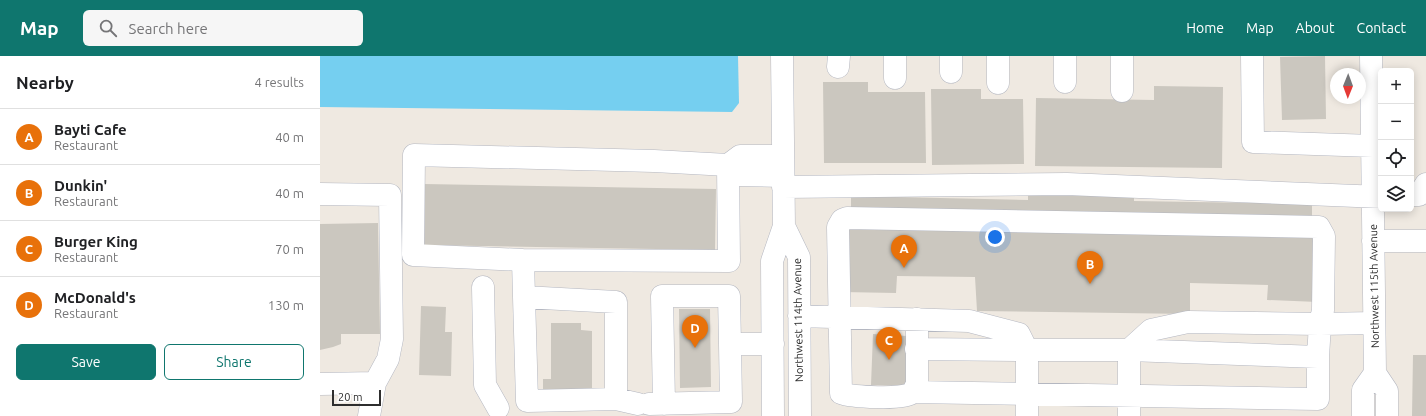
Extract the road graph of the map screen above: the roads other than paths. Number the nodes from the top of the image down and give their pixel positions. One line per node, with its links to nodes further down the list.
1 (782, 56): 14 (street, Northwest 114th Avenue)
2 (895, 56): 8 (street)
3 (998, 56): 10 (street)
4 (1065, 56): 9 (street)
5 (1122, 56): 11 (street)
6 (1252, 56): 12 (street)
7 (1371, 56): 12 (street, Northwest 115th Avenue)
8 (894, 78)
9 (1065, 82)
10 (998, 83)
11 (1122, 91)
12 (1373, 146): 16 (street, Northwest 115th Avenue)
13 (728, 165): 14 (street); 20 (street); 20 (street)
14 (783, 173): 16 (street); 17 (street, Northwest 114th Avenue)
15 (320, 194): 35 (street)
16 (1377, 197): 18 (street, Northwest 115th Avenue)
17 (784, 226): 23 (street, Northwest 114th Avenue); 29 (street, Northwest 114th Avenue)
18 (1373, 241): 19 (street); 26 (street, Northwest 115th Avenue)
19 (1426, 241)
20 (524, 260): 22 (street)
21 (483, 287): 44 (street)
22 (524, 297): 39 (street); 40 (street)
23 (799, 316): 24 (street); 47 (street, Northwest 114th Avenue)
24 (839, 316): 25 (street); 27 (street); 37 (street)
25 (917, 319): 30 (street); 31 (street)
26 (1374, 323): 27 (street); 34 (street, Northwest 115th Avenue)
27 (1320, 324): 32 (street); 33 (street)
28 (730, 344): 29 (street); 41 (street); 41 (street)
29 (773, 344): 46 (street, Northwest 114th Avenue)
30 (916, 349): 31 (street); 37 (street)
31 (1027, 350): 32 (street); 38 (street)
32 (1129, 350): 33 (street); 42 (street)
33 (1318, 356): 42 (street)
34 (1375, 373): 49 (street); 50 (street)
35 (375, 383): 36 (street); 45 (street)
36 (320, 384)
37 (913, 392): 38 (street)
38 (1027, 394): 42 (street); 48 (street)
39 (616, 399): 40 (street); 43 (street)
40 (527, 401): 44 (street)
41 (664, 404): 43 (street)
42 (1129, 406)
43 (638, 410)
44 (498, 412)
45 (369, 416)
46 (774, 416)
47 (800, 416)
48 (1027, 416)
49 (1363, 416)
50 (1387, 416)

